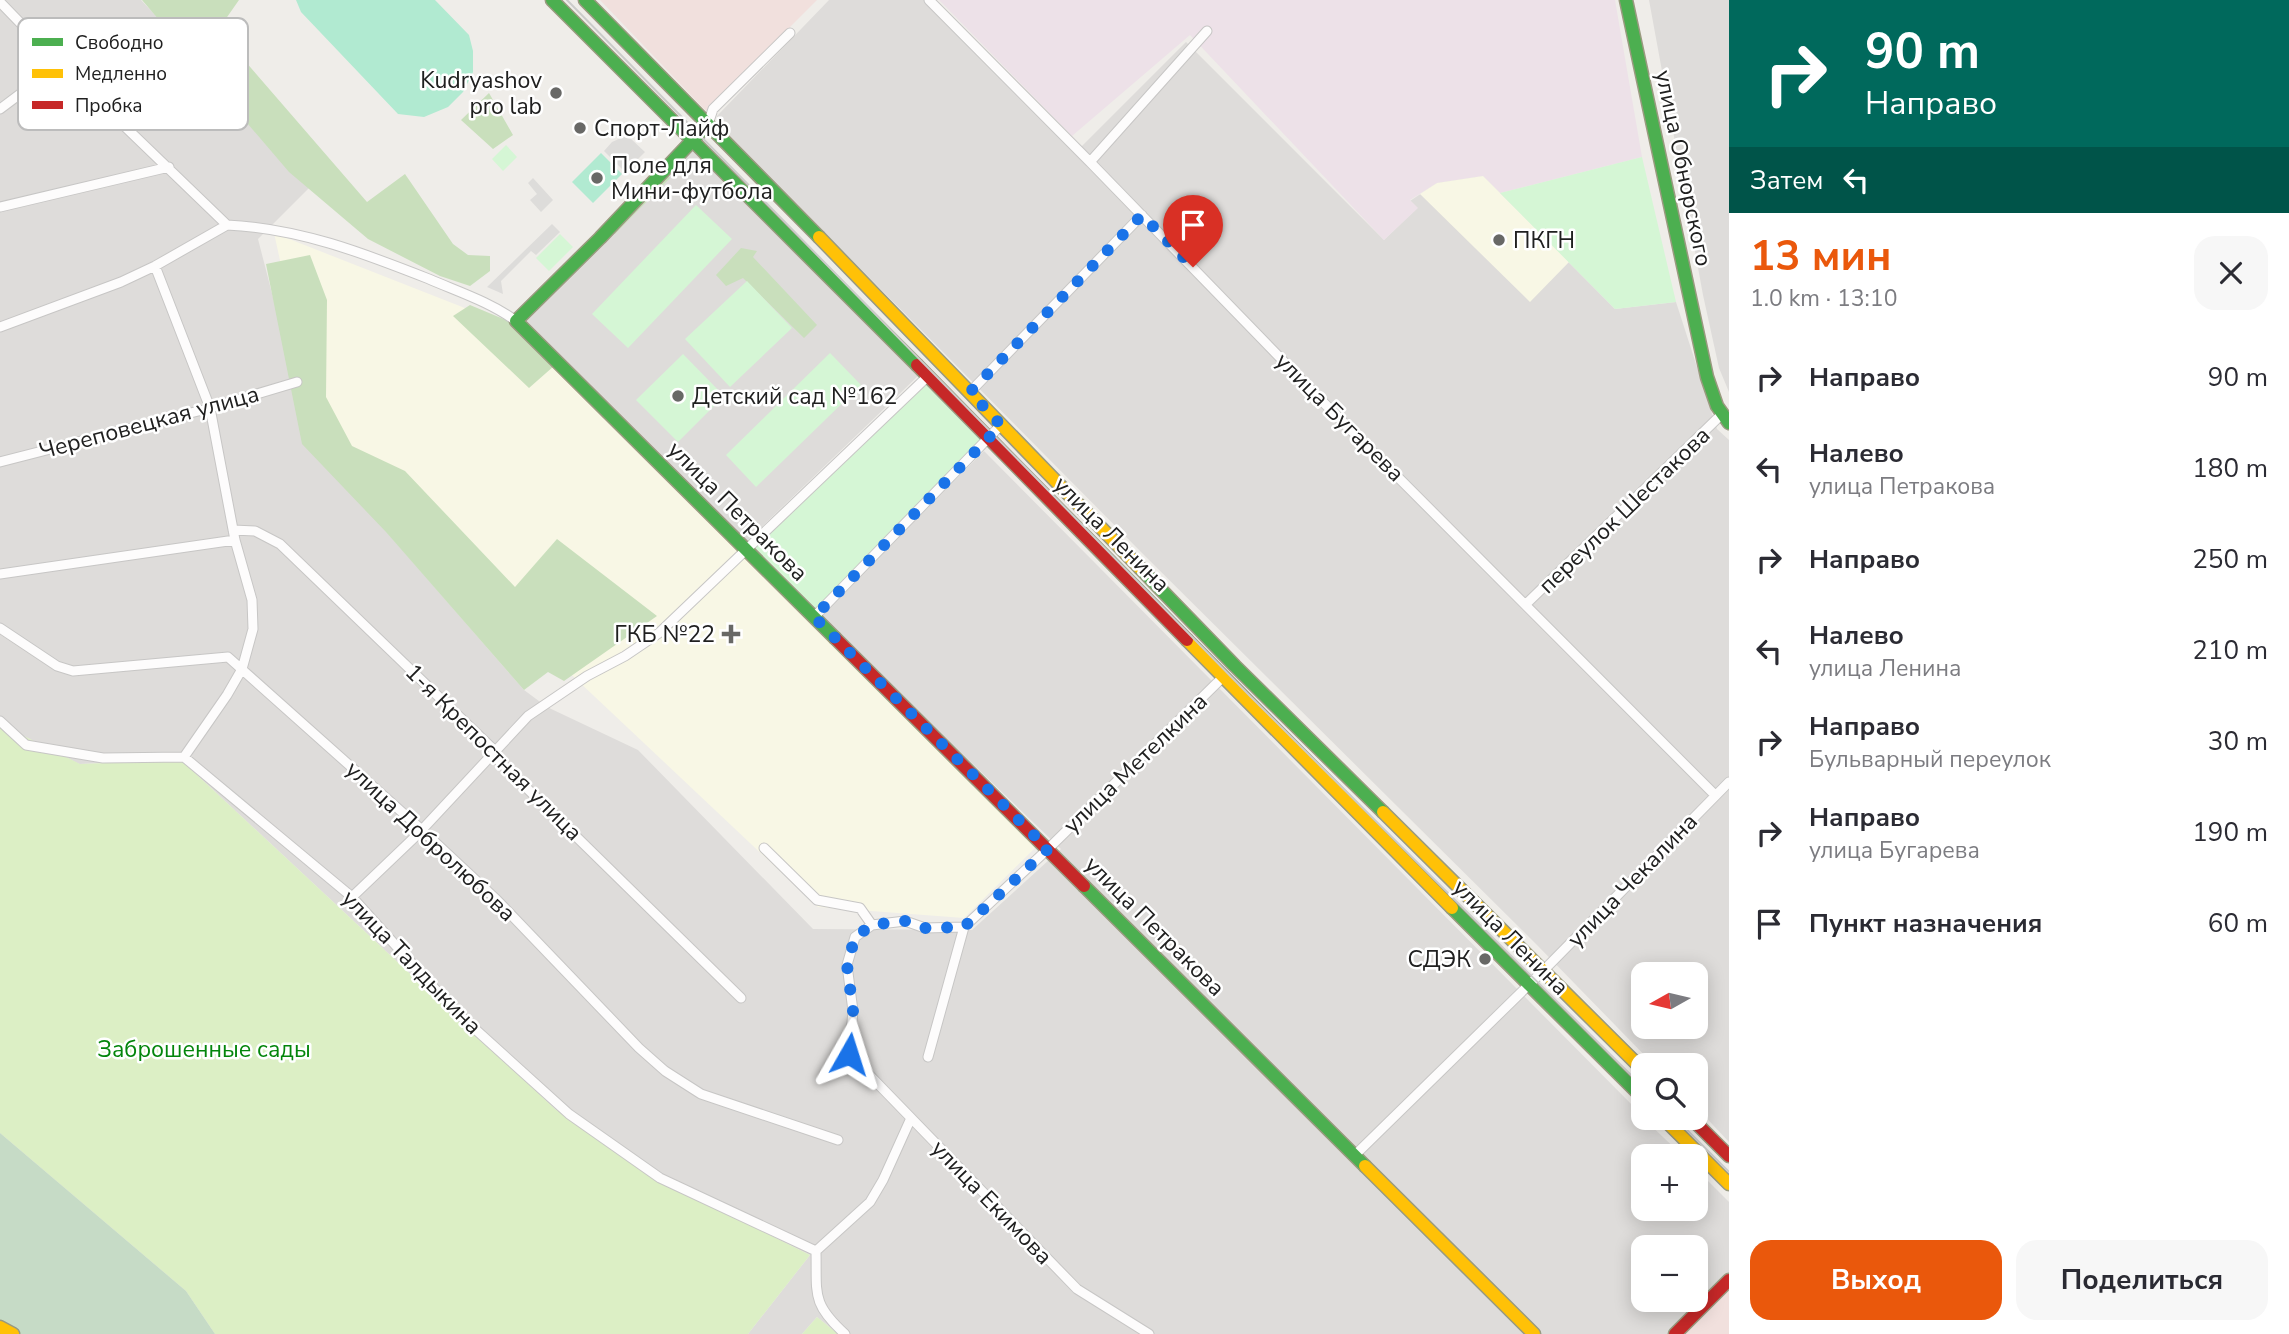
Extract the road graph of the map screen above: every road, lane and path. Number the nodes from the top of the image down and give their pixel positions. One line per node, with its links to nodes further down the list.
1 (552, 0): 13 (main road, улица Ленина)
2 (585, 0): 11 (main road, улица Ленина)
3 (929, 0): 14 (street, улица Бугарева)
4 (1626, 0): 26 (main road, улица Обнорского)
5 (0, 2): 6 (street)
6 (18, 21)
7 (1207, 32): 14 (street)
8 (790, 33): 11 (street)
9 (18, 96): 10 (street)
10 (0, 109)
11 (708, 124): 13 (main road); 24 (main road, улица Ленина)
12 (130, 130): 15 (street)
13 (694, 141): 20 (main road); 22 (main road, улица Ленина)
14 (1090, 162): 17 (street, улица Бугарева)
15 (169, 167): 16 (street); 18 (street)
16 (0, 207)
17 (1142, 215): 24 (street); 33 (street, улица Бугарева)
18 (227, 225): 19 (street); 20 (street, улица Петракова)
19 (155, 266): 21 (street); 25 (street)
20 (516, 321): 31 (main road, улица Петракова)
21 (0, 327)
22 (928, 376): 28 (main road, улица Ленина); 31 (street)
23 (297, 382): 25 (street, Череповецкая улица)
24 (970, 392): 27 (main road, улица Ленина)
25 (210, 408): 29 (street, Череповецкая улица); 30 (street)
26 (1725, 419): 33 (street, переулок Шестакова)
27 (1001, 425): 28 (street); 49 (main road, улица Ленина)
28 (988, 439): 34 (street); 37 (main road, улица Ленина)
29 (0, 462)
30 (234, 535): 32 (street); 36 (street); 39 (street, 1-я Крепостная улица)
31 (746, 549): 34 (main road, улица Петракова); 39 (street)
32 (0, 574)
33 (1526, 604): 42 (street, улица Бугарева)
34 (814, 617): 45 (main road, улица Петракова)
35 (0, 628): 36 (street, улица Добролюбова)
36 (242, 669): 40 (street); 43 (street, улица Добролюбова)
37 (1223, 677): 45 (street, улица Метелкина); 50 (main road, улица Ленина)
38 (0, 721): 40 (street)
39 (494, 750): 43 (street); 51 (street, 1-я Крепостная улица)
40 (184, 757): 46 (street, улица Талдыкина)
41 (1729, 782): 42 (street, улица Чекалина)
42 (1715, 795): 49 (street, улица Чекалина)
43 (422, 830): 46 (street); 58 (street, улица Добролюбова)
44 (764, 848): 47 (street)
45 (1048, 849): 48 (street, улица Метелкина); 59 (main road, улица Петракова)
46 (352, 897): 62 (street, улица Талдыкина)
47 (872, 925): 48 (street); 55 (street, улица Екимова)
48 (964, 927): 52 (street)
49 (1544, 970): 50 (street, улица Чекалина); 53 (main road, улица Ленина)
50 (1529, 985): 54 (main road, улица Ленина); 59 (street, улица Чекалина)
51 (741, 998)
52 (928, 1057)
53 (1631, 1058)
54 (1631, 1086)
55 (911, 1118): 62 (street); 67 (street, улица Екимова)
56 (1675, 1130): 61 (main road)
57 (1703, 1130): 60 (main road)
58 (838, 1140)
59 (1355, 1155): 68 (main road, улица Петракова)
60 (1729, 1156)
61 (1729, 1184)
62 (816, 1251): 66 (street)
63 (1729, 1280): 69 (main road)
64 (0, 1327): 65 (main road)
65 (13, 1334)
66 (845, 1334)
67 (1149, 1334)
68 (1534, 1334)
69 (1675, 1334)

